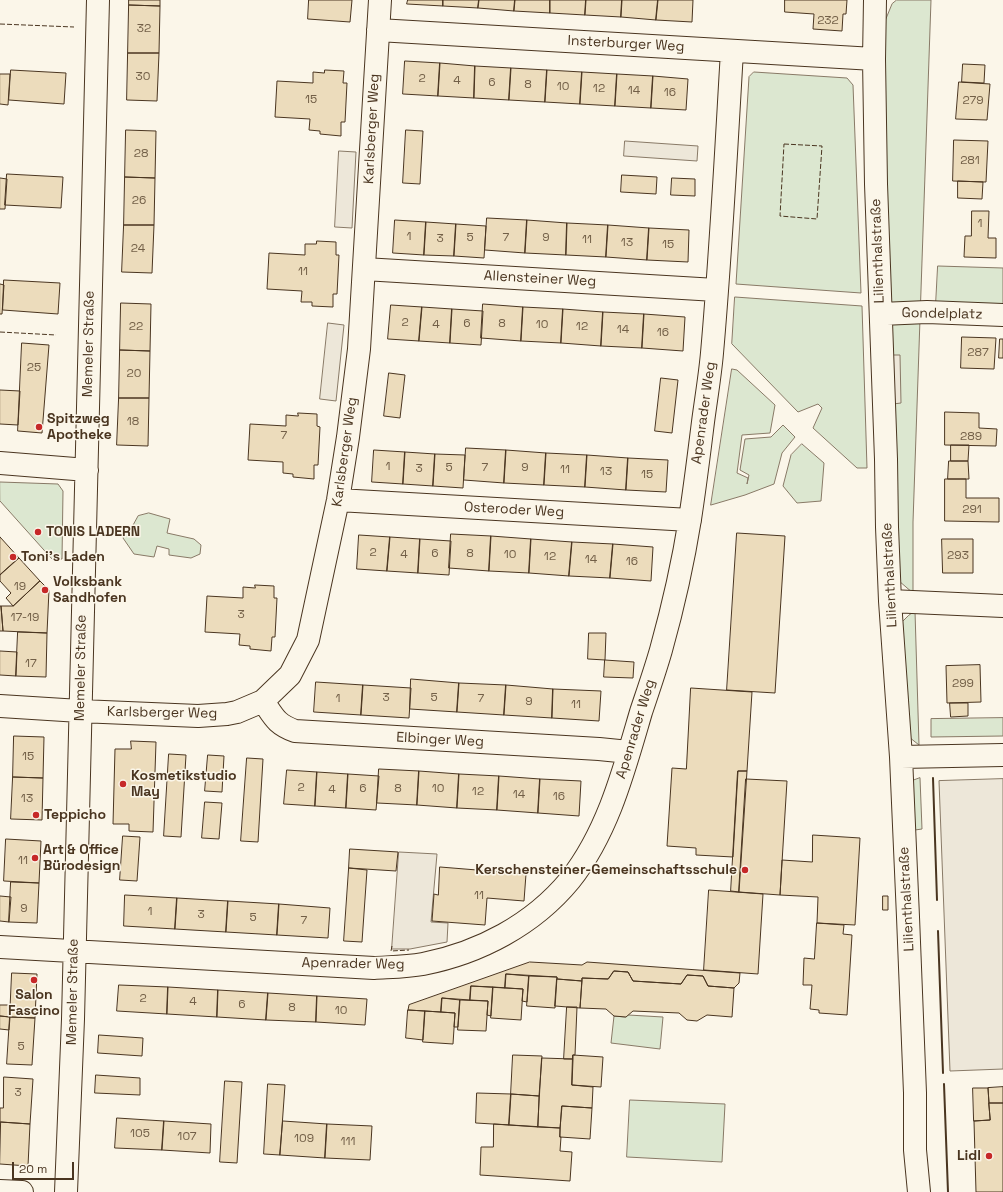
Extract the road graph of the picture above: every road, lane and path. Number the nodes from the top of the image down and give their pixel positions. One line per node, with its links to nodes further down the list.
1 (98, 0): 12 (street, Memeler Straße)
2 (380, 0): 4 (street, Karlsberger Weg)
3 (875, 0): 6 (street, Lilienthalstraße)
4 (378, 30): 5 (street, Insterburger Weg); 7 (street, Karlsberger Weg)
5 (732, 51): 6 (street, Insterburger Weg); 8 (street, Apenrader Weg)
6 (874, 59): 9 (street, Lilienthalstraße)
7 (364, 269): 8 (street, Allensteiner Weg); 13 (street, Karlsberger Weg)
8 (716, 290): 14 (street, Apenrader Weg)
9 (881, 314): 10 (street, Gondelplatz); 15 (street, Lilienthalstraße)
10 (1003, 315)
11 (0, 464): 12 (street)
12 (86, 470): 19 (street, Memeler Straße)
13 (338, 500): 14 (street, Osteroder Weg); 17 (street, Karlsberger Weg)
14 (690, 520): 20 (street, Apenrader Weg)
15 (890, 601): 16 (street); 22 (street, Lilienthalstraße)
16 (1003, 606)
17 (263, 701): 19 (street, Karlsberger Weg); 20 (street, Elbinger Weg)
18 (0, 706): 19 (street, Karlsberger Weg)
19 (80, 711): 24 (street, Memeler Straße)
20 (629, 752): 24 (street, Apenrader Weg)
21 (1003, 755): 22 (street)
22 (901, 758): 25 (street, Lilienthalstraße)
23 (0, 947): 24 (street, Apenrader Weg)
24 (74, 952): 28 (street, Memeler Straße)
25 (915, 1150): 29 (street, Lilienthalstraße); 30 (street, Lilienthalstraße)
26 (0, 1191): 27 (street)
27 (22, 1192)
28 (66, 1192)
29 (906, 1192)
30 (919, 1192)

